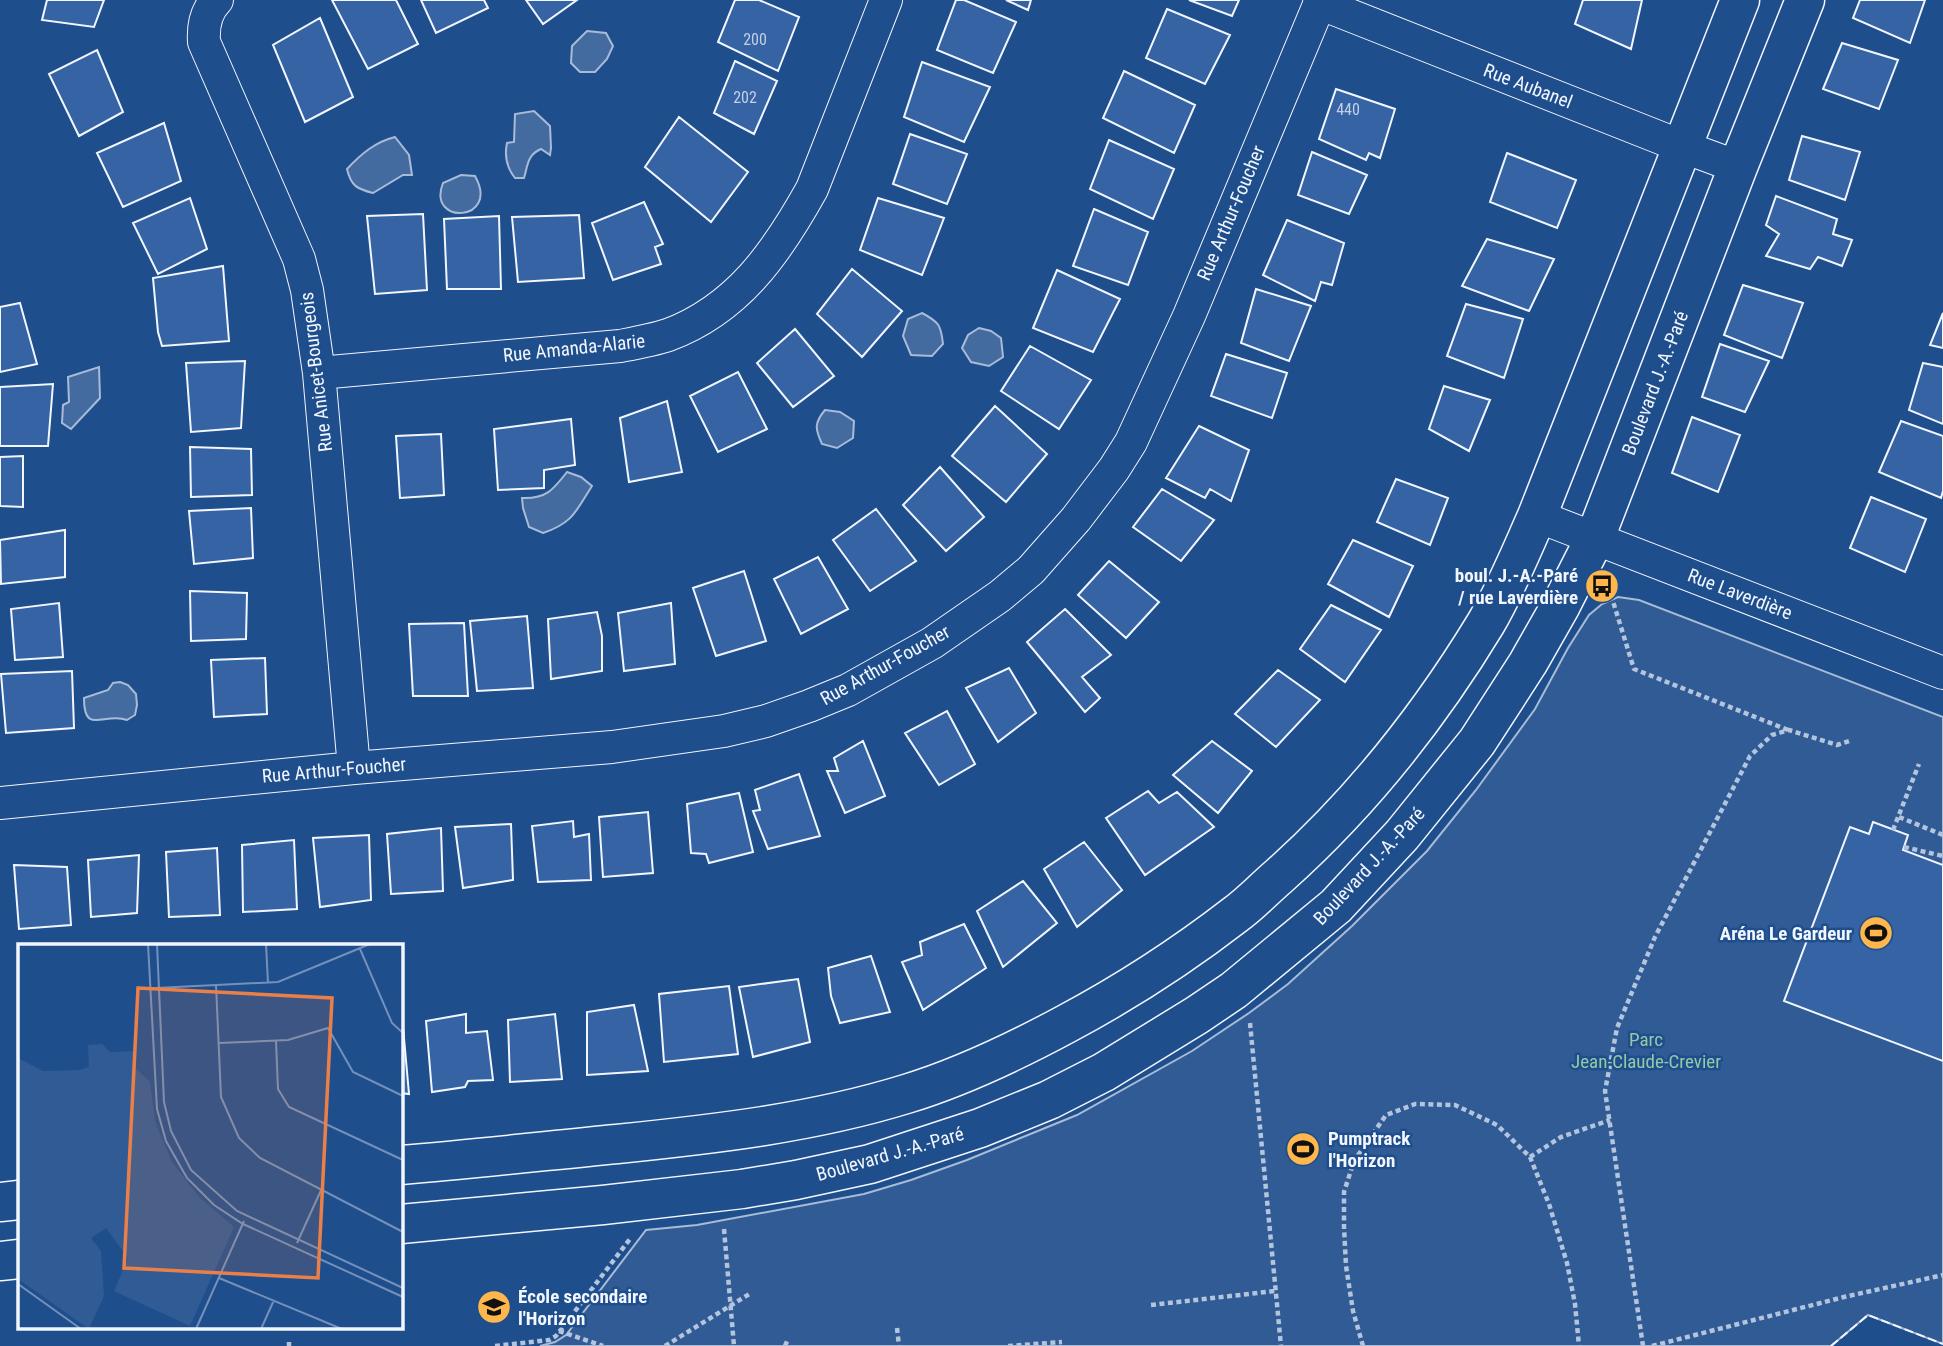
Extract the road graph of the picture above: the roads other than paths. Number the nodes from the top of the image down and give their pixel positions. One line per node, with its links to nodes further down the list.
1 (217, 0): 8 (street, Rue Anicet-Bourgeois)
2 (886, 0): 8 (street, Rue Amanda-Alarie)
3 (1740, 0): 6 (street)
4 (1805, 0): 7 (street, Boulevard J.-A.-Paré)
5 (1320, 1): 6 (street, Rue Aubanel); 12 (street, Rue Arthur-Foucher)
6 (1681, 146): 7 (street, Rue Aubanel); 9 (street)
7 (1738, 167): 10 (street, Boulevard J.-A.-Paré)
8 (319, 373): 12 (street, Rue Anicet-Bourgeois)
9 (1536, 516): 10 (street, Rue Laverdière); 14 (street)
10 (1595, 538): 11 (street, Rue Laverdière); 15 (street, Boulevard J.-A.-Paré)
11 (1943, 673)
12 (354, 768): 13 (street, Rue Arthur-Foucher)
13 (0, 803)
14 (1101, 1005): 15 (street); 16 (street)
15 (1131, 1055): 19 (street, Boulevard J.-A.-Paré)
16 (402, 1165)
17 (18, 1200): 18 (street)
18 (0, 1202)
19 (402, 1224)
20 (18, 1259): 21 (street)
21 (0, 1261)

